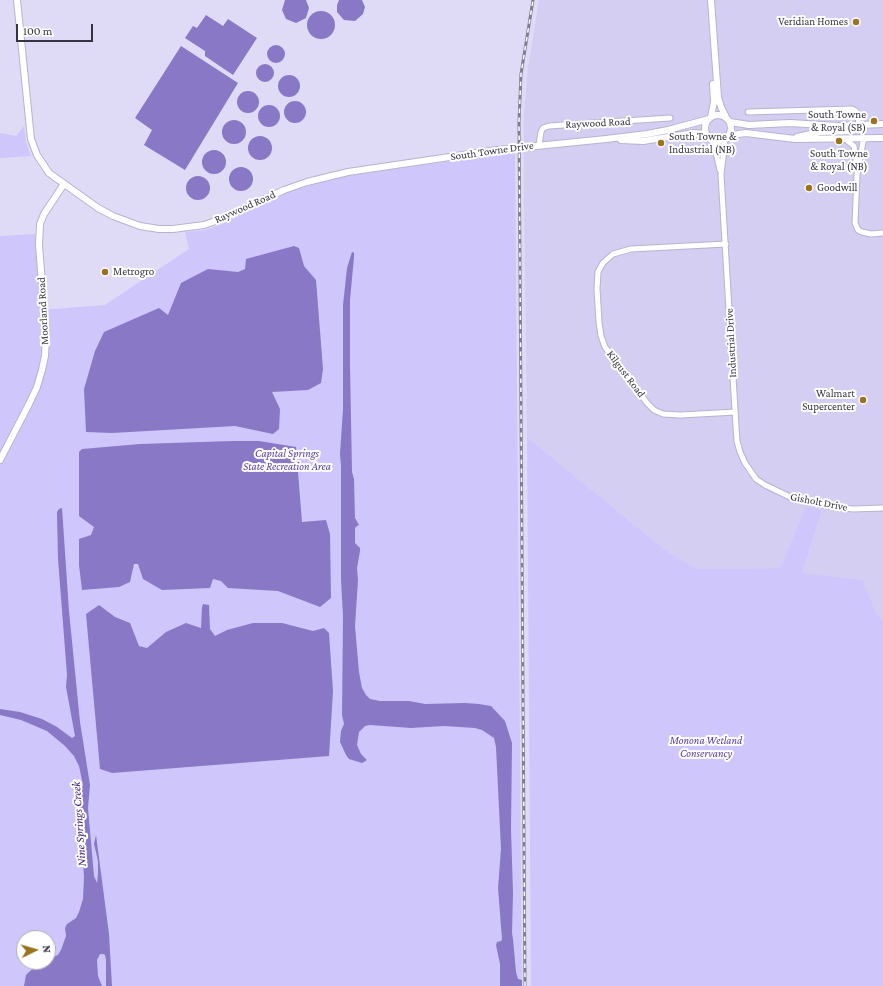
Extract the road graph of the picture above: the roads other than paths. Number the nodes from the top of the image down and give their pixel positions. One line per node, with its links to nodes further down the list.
1 (17, 0): 21 (street, Raywood Road)
2 (711, 0): 3 (street)
3 (716, 67): 6 (street); 7 (street)
4 (748, 112): 8 (street)
5 (670, 118): 17 (street, Raywood Road)
6 (710, 118): 7 (street); 10 (street); 16 (street, South Towne Drive)
7 (728, 121): 8 (street); 13 (street)
8 (859, 124): 9 (street); 14 (street)
9 (883, 124)
10 (707, 136): 13 (street); 16 (street, South Towne Drive); 20 (street, Industrial Drive)
11 (865, 138): 12 (street); 15 (street); 19 (street)
12 (883, 138)
13 (726, 139): 14 (street); 20 (street, Industrial Drive)
14 (788, 139): 15 (street)
15 (845, 139): 19 (street)
16 (606, 140): 17 (street, South Towne Drive)
17 (539, 145): 18 (street, South Towne Drive)
18 (379, 167): 21 (street, Raywood Road)
19 (858, 174): 22 (street)
20 (721, 175): 23 (street, Industrial Drive)
21 (64, 184): 25 (street, Moorland Road)
22 (883, 233)
23 (726, 244): 24 (street, Industrial Drive); 24 (street, Kilgust Road)
24 (735, 412): 26 (street, Industrial Drive)
25 (0, 460)
26 (780, 493): 27 (street, Gisholt Drive)
27 (883, 508)

